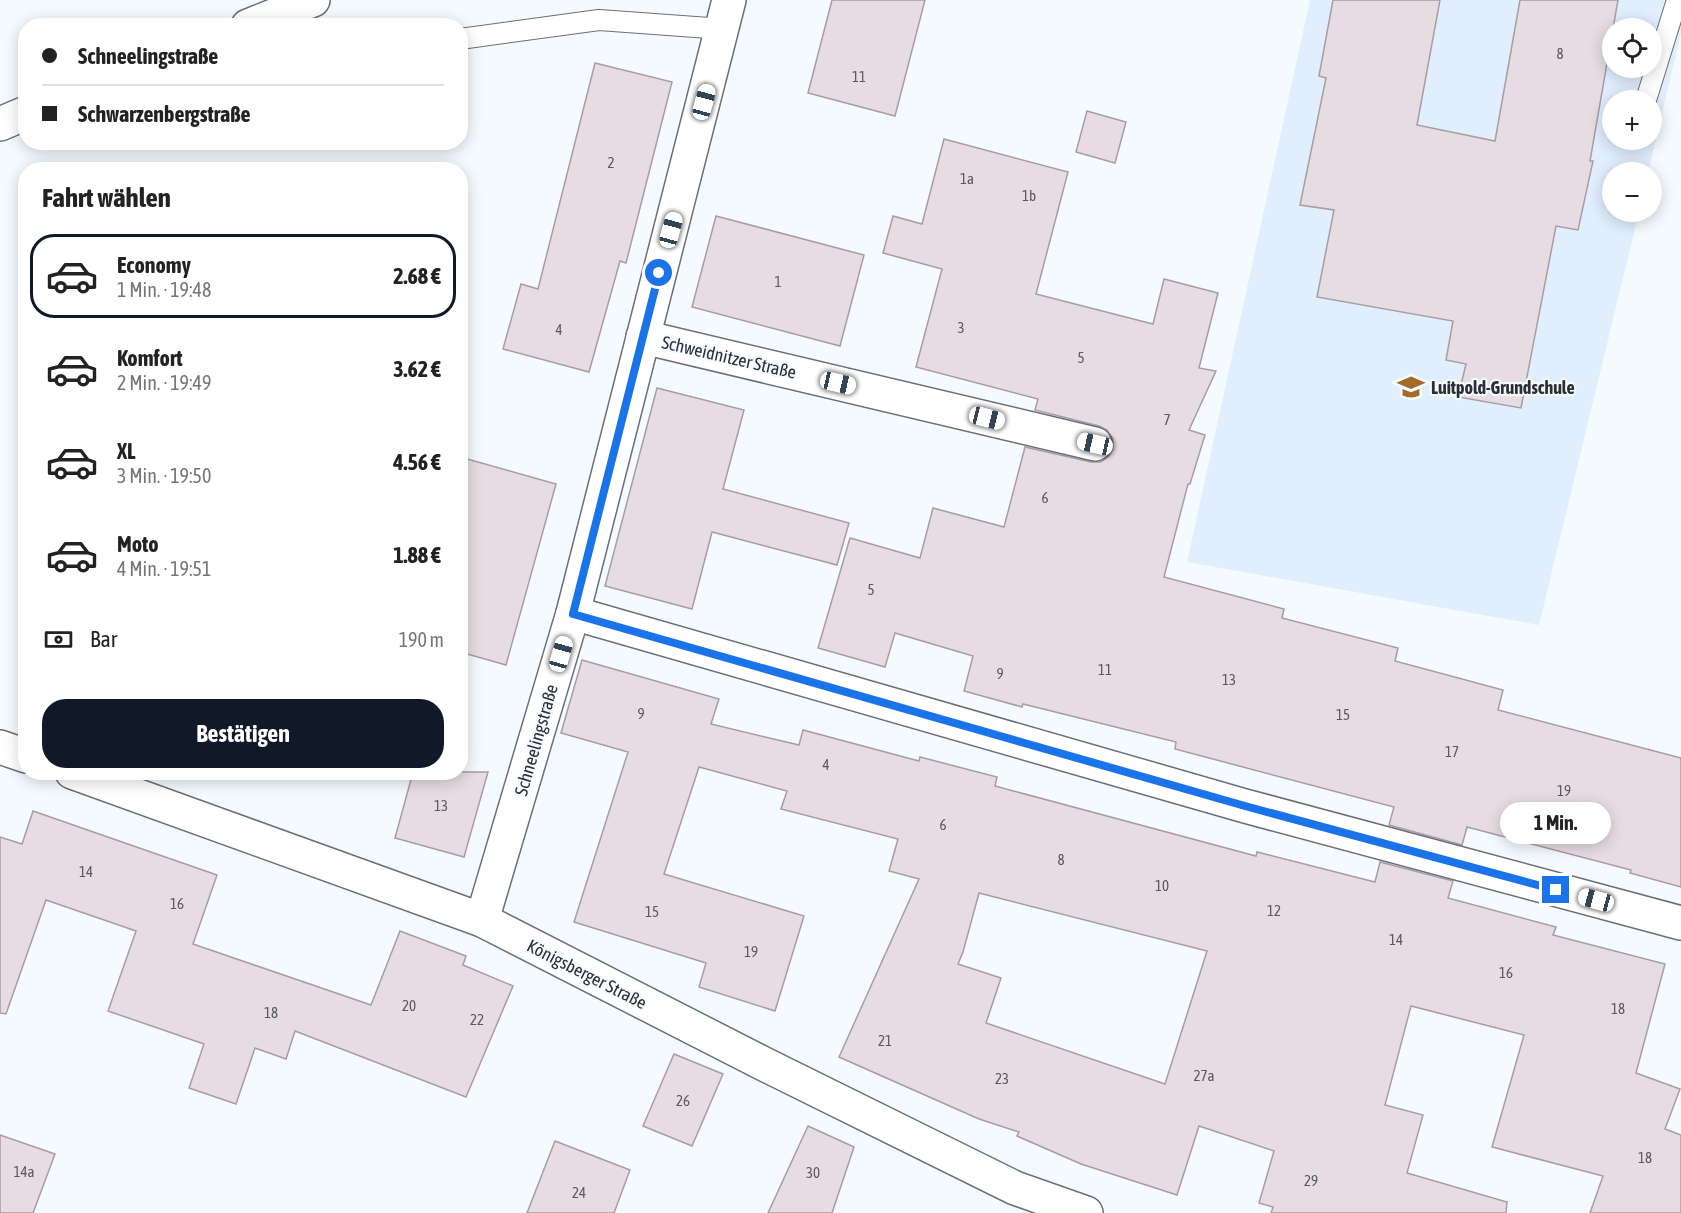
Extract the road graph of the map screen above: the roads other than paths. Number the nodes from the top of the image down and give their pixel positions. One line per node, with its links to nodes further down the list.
1 (313, 0): 4 (street)
2 (1677, 0): 6 (lane)
3 (726, 14): 5 (lane); 9 (street, Schneelingstraße)
4 (268, 18)
5 (468, 38)
6 (1649, 90)
7 (18, 116): 8 (street)
8 (0, 124)
9 (643, 337): 10 (street, Schweidnitzer Straße); 11 (street, Schneelingstraße)
10 (1095, 444)
11 (573, 614): 15 (street, Schneelingstraße); 16 (street)
12 (0, 747): 13 (street)
13 (18, 753)
14 (94, 780): 15 (street, Königsberger Straße)
15 (482, 920): 17 (street, Königsberger Straße)
16 (1681, 923)
17 (1086, 1213)

